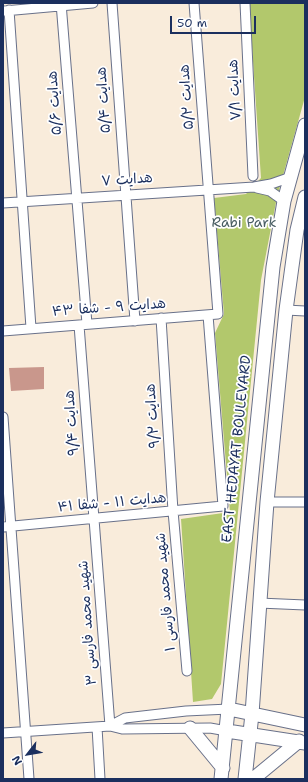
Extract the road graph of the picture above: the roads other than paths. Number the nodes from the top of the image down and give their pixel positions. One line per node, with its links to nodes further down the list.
1 (93, 3): 5 (street)
2 (112, 3): 12 (street, هدایت ۵/۴)
3 (194, 3): 11 (street, هدایت ۵/۲)
4 (244, 3): 8 (street, هدایت ۷/۱)
5 (61, 4): 6 (street); 14 (street, هدایت ۵/۶)
6 (6, 11): 16 (street)
7 (305, 125): 9 (main road, EAST HEDAYAT BOULEVARD)
8 (253, 176)
9 (291, 177): 10 (street, هدایت ۷); 15 (main road, EAST HEDAYAT BOULEVARD)
10 (254, 187): 11 (street, هدایت ۷); 15 (street, هدایت ۷)
11 (208, 189): 12 (street, هدایت ۷); 20 (street, هدایت ۵/۲)
12 (125, 195): 14 (street, هدایت ۷); 22 (street, هدایت ۵/۴)
13 (305, 197): 18 (main road)
14 (76, 198): 16 (street, هدایت ۷); 23 (street, هدایت ۵/۶)
15 (284, 201): 26 (main road, EAST HEDAYAT BOULEVARD)
16 (22, 202): 17 (street, هدایت ۷); 24 (street)
17 (3, 203)
18 (286, 310): 19 (street); 27 (main road)
19 (305, 311)
20 (213, 314): 21 (street, هدایت ۹ - شفا ۴۳); 31 (street, هدایت ۵/۲)
21 (161, 318): 22 (street, هدایت ۹ - شفا ۴۳); 32 (street, هدایت ۹/۲)
22 (135, 320): 23 (street, هدایت ۹ - شفا ۴۳)
23 (83, 324): 24 (street, هدایت ۹ - شفا ۴۳); 33 (street, هدایت ۹/۴)
24 (31, 328): 25 (street, هدایت ۹ - شفا ۴۳)
25 (3, 331)
26 (260, 384): 27 (main road); 38 (main road, EAST HEDAYAT BOULEVARD)
27 (278, 387): 29 (main road)
28 (3, 417): 34 (street)
29 (267, 502): 30 (street); 35 (main road)
30 (305, 502)
31 (223, 506): 32 (street, هدایت ۱۱ - شفا ۴۱)
32 (173, 511): 33 (street, هدایت ۱۱ - شفا ۴۱); 37 (street, شهید محمد فارسی ۱)
33 (93, 519): 34 (street, هدایت ۱۱ - شفا ۴۱); 41 (street, شهید محمد فارسی ۳)
34 (7, 527): 45 (street)
35 (259, 603): 36 (street); 39 (main road)
36 (305, 605)
37 (187, 671)
38 (229, 709): 39 (main road); 41 (street); 44 (main road, EAST HEDAYAT BOULEVARD)
39 (252, 714): 40 (main road); 47 (main road)
40 (305, 725)
41 (110, 726): 42 (street); 43 (street)
42 (97, 727): 45 (street); 51 (street)
43 (190, 728): 44 (street); 49 (main road)
44 (226, 731): 47 (main road); 49 (main road, EAST HEDAYAT BOULEVARD)
45 (27, 732): 46 (street); 50 (street)
46 (3, 733)
47 (249, 736): 48 (main road); 52 (main road)
48 (302, 742): 53 (main road)
49 (222, 774)
50 (29, 779)
51 (100, 779)
52 (245, 779)
53 (253, 779)

